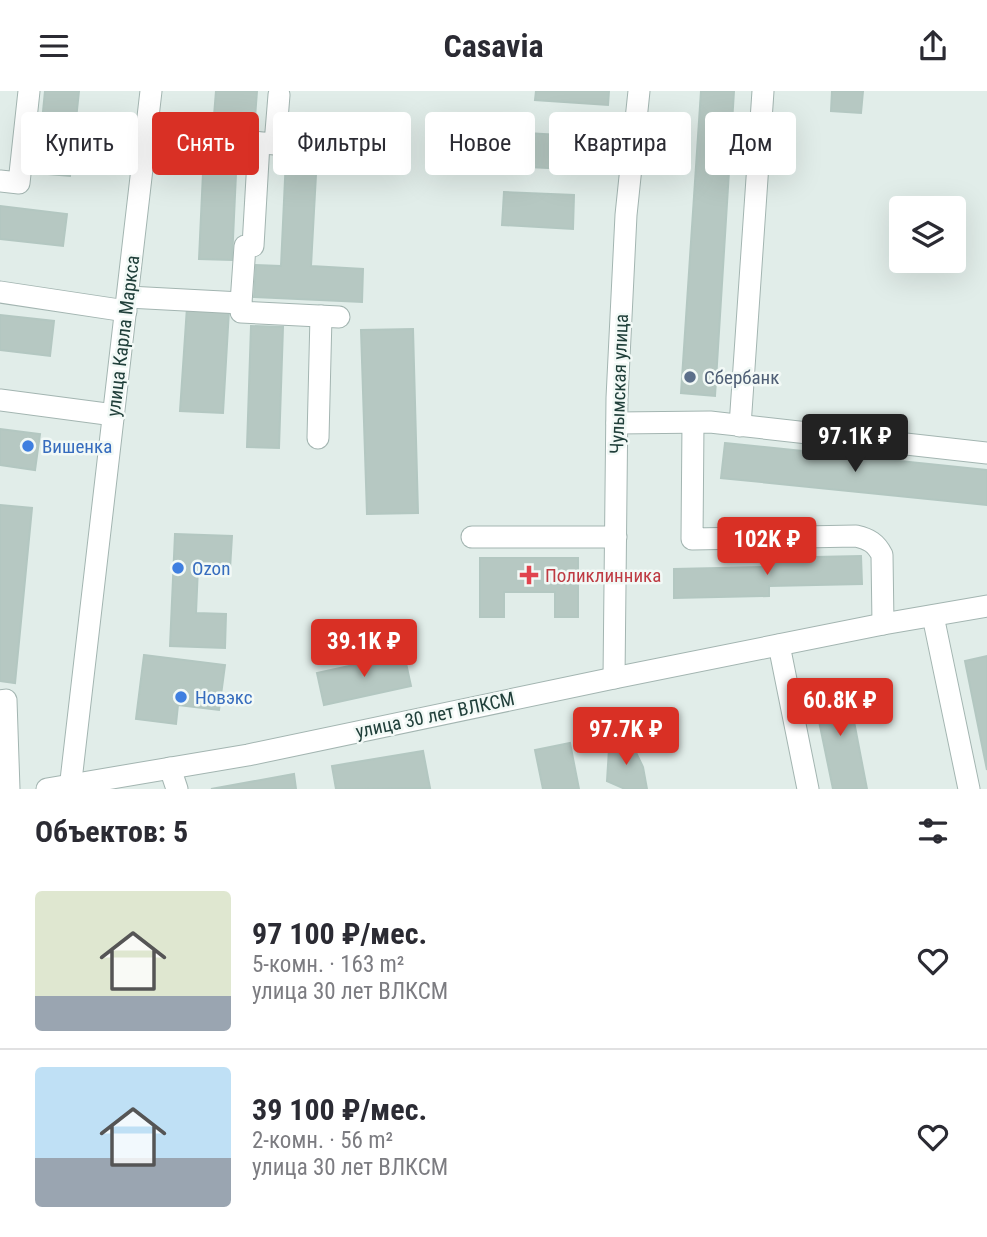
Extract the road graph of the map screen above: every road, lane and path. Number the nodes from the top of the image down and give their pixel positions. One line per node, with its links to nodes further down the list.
1 (29, 91): 10 (street)
2 (152, 91): 6 (street, улица Карла Маркса)
3 (639, 91): 16 (street, Чулымская улица)
4 (764, 91): 18 (street)
5 (279, 95): 8 (street)
6 (146, 134): 7 (street); 13 (street, улица Карла Маркса)
7 (152, 134)
8 (259, 143)
9 (257, 175): 12 (street)
10 (0, 181)
11 (0, 292): 13 (street)
12 (241, 303): 13 (street); 19 (street)
13 (127, 304): 15 (street, улица Карла Маркса)
14 (0, 400): 15 (street)
15 (114, 415): 30 (street, улица Карла Маркса)
16 (617, 423): 17 (street); 22 (street, Чулымская улица)
17 (693, 423): 18 (street); 25 (street)
18 (740, 426): 20 (street)
19 (318, 438)
20 (987, 453)
21 (472, 537): 22 (street)
22 (616, 537): 27 (street, Чулымская улица)
23 (987, 606): 24 (street, улица 30 лет ВЛКСМ)
24 (933, 615): 25 (street, улица 30 лет ВЛКСМ); 35 (street)
25 (883, 624): 26 (street, улица 30 лет ВЛКСМ)
26 (779, 645): 27 (street, улица 30 лет ВЛКСМ); 34 (street)
27 (614, 678): 29 (street, улица 30 лет ВЛКСМ)
28 (0, 701): 31 (street)
29 (170, 768): 30 (street, улица 30 лет ВЛКСМ); 33 (street)
30 (71, 787): 32 (street, улица 30 лет ВЛКСМ)
31 (9, 789)
32 (47, 789)
33 (177, 789)
34 (808, 789)
35 (969, 789)

